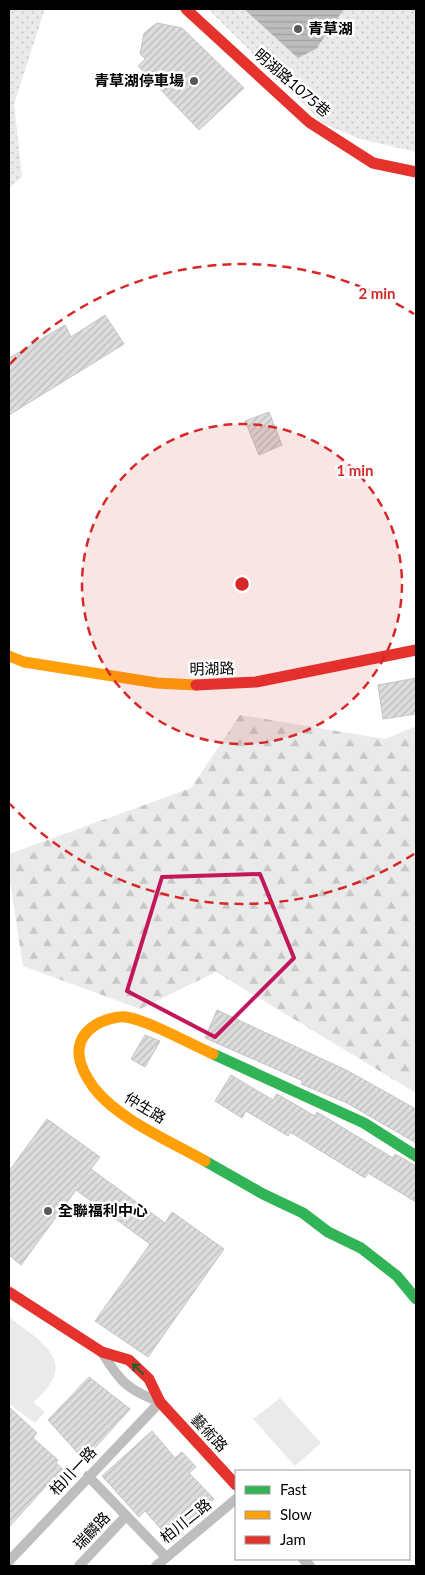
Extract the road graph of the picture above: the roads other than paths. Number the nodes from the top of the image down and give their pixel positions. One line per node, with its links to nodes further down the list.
1 (186, 9): 2 (street, 明湖路1075巷)
2 (416, 172)
3 (416, 650): 4 (street, 明湖路)
4 (9, 656)
5 (416, 1156): 7 (street, 仲生路)
6 (9, 1292): 8 (street, 藝術路)
7 (416, 1299)
8 (102, 1352): 9 (street, 藝術路); 9 (street, 藝術路, one-way to 8)
9 (160, 1402): 10 (street, 柏川一路); 11 (street, 藝術路)
10 (88, 1476): 13 (street); 15 (street, 柏川一路)
11 (235, 1484)
12 (235, 1501): 14 (street, 柏川二路)
13 (126, 1516): 14 (street); 16 (street, 瑞麟路)
14 (166, 1557): 17 (street, 柏川二路)
15 (9, 1561)
16 (79, 1566)
17 (156, 1566)

